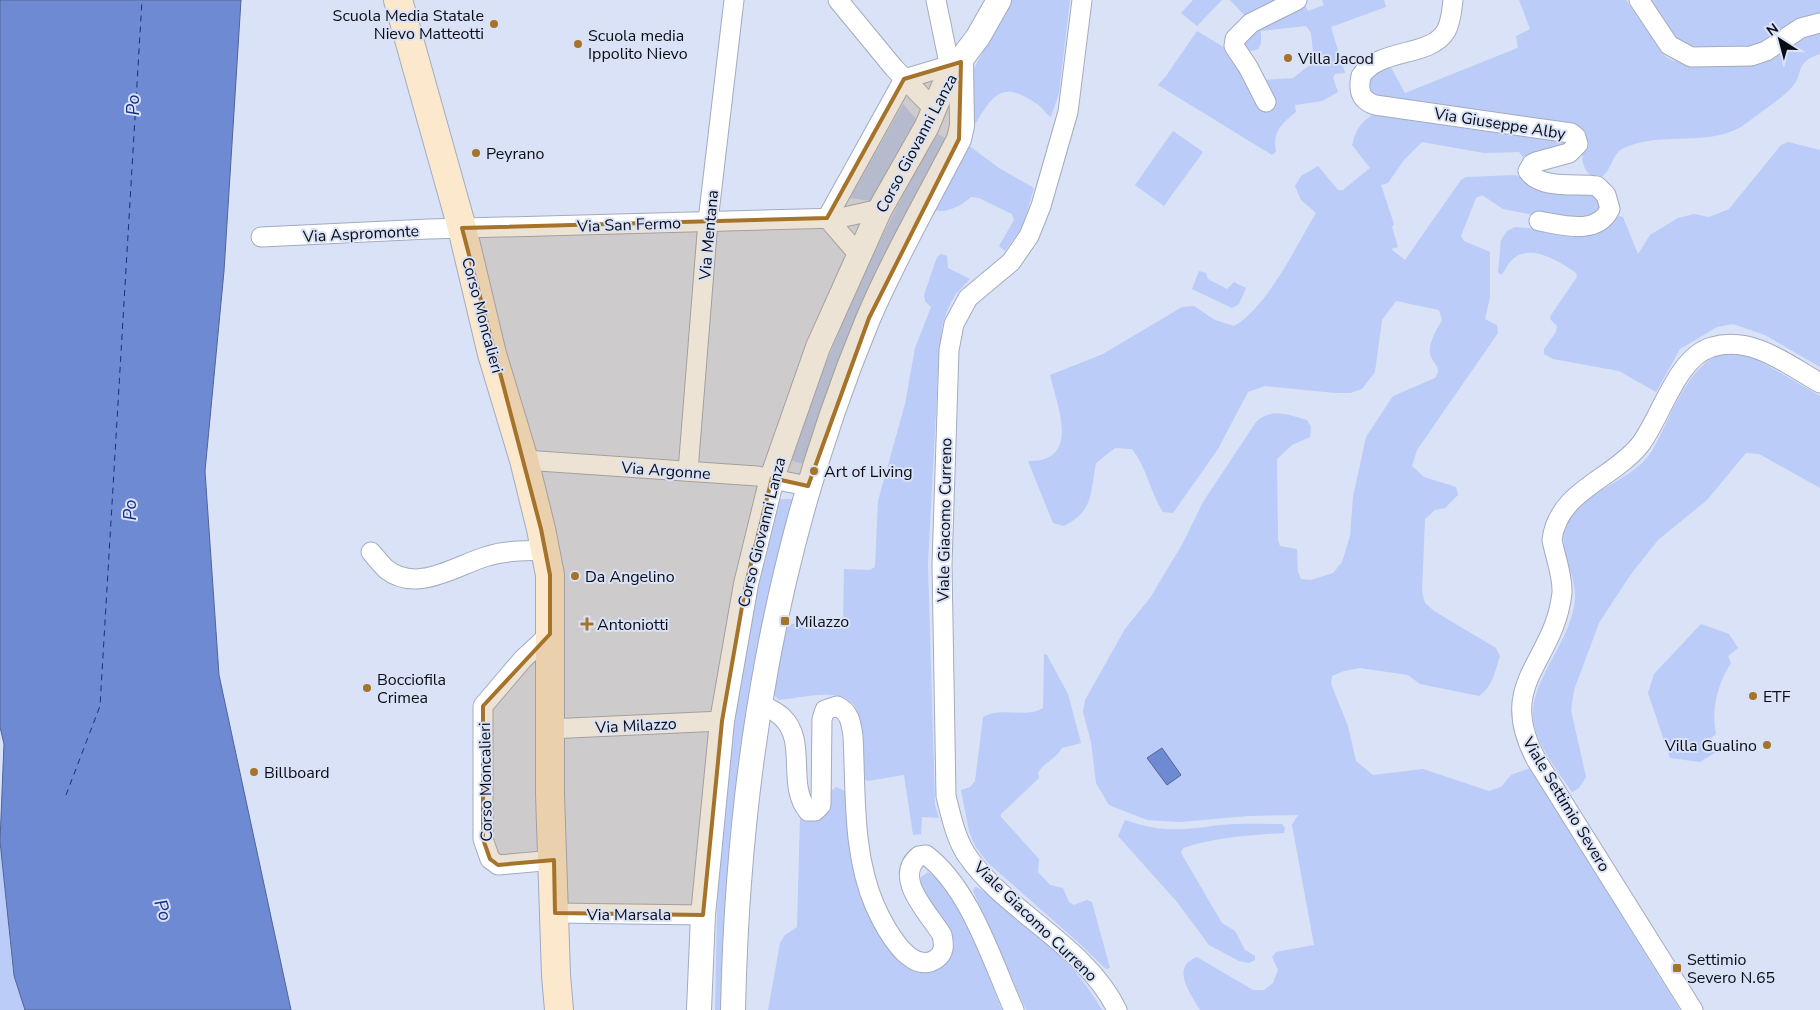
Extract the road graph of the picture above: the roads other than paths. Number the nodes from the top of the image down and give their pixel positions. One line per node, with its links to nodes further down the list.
1 (398, 0): 19 (main road, Corso Moncalieri)
2 (734, 0): 17 (street, Via Mentana)
3 (838, 0): 12 (street)
4 (936, 0): 11 (street)
5 (999, 0): 11 (street, Corso Giovanni Lanza)
6 (1082, 0): 40 (street, Viale Giacomo Curreno)
7 (1297, 0): 13 (street)
8 (1453, 0): 18 (street, Via Giuseppe Alby)
9 (1639, 0): 10 (street)
10 (1820, 23)
11 (954, 67): 12 (street); 14 (street, Corso Giovanni Lanza); 26 (street, Corso Giovanni Lanza)
12 (904, 79): 14 (street); 16 (street)
13 (1266, 102)
14 (933, 108): 15 (street, Corso Giovanni Lanza)
15 (880, 209): 16 (street, Via San Fermo); 21 (street, Corso Giovanni Lanza)
16 (827, 218): 17 (street, Via San Fermo); 21 (street)
17 (708, 221): 19 (street, Via San Fermo); 24 (street, Via Mentana)
18 (1539, 221)
19 (462, 228): 20 (street, Via Aspromonte); 23 (main road, Corso Moncalieri)
20 (261, 237)
21 (860, 255): 25 (street, Corso Giovanni Lanza)
22 (1820, 383): 41 (street, Viale Settimio Severo)
23 (524, 460): 24 (street, Via Argonne); 27 (main road, Corso Moncalieri)
24 (688, 471): 25 (street, Via Argonne)
25 (772, 478): 26 (street, Via Argonne); 31 (street, Corso Giovanni Lanza)
26 (808, 486): 30 (street, Corso Giovanni Lanza)
27 (545, 550): 28 (street); 29 (main road, Corso Moncalieri)
28 (371, 552)
29 (550, 634): 32 (main road, Corso Moncalieri); 33 (street, Corso Moncalieri)
30 (759, 703): 38 (street, Corso Giovanni Lanza); 39 (street)
31 (722, 722): 32 (street, Via Milazzo); 35 (street, Corso Giovanni Lanza)
32 (549, 729): 33 (main road, Corso Moncalieri)
33 (554, 860): 34 (main road, Corso Moncalieri)
34 (554, 913): 35 (street, Via Marsala); 36 (main road, Corso Moncalieri)
35 (703, 915): 37 (street, Corso Giovanni Lanza)
36 (560, 1010)
37 (699, 1010)
38 (733, 1010)
39 (1014, 1010)
40 (1117, 1010)
41 (1694, 1010)

